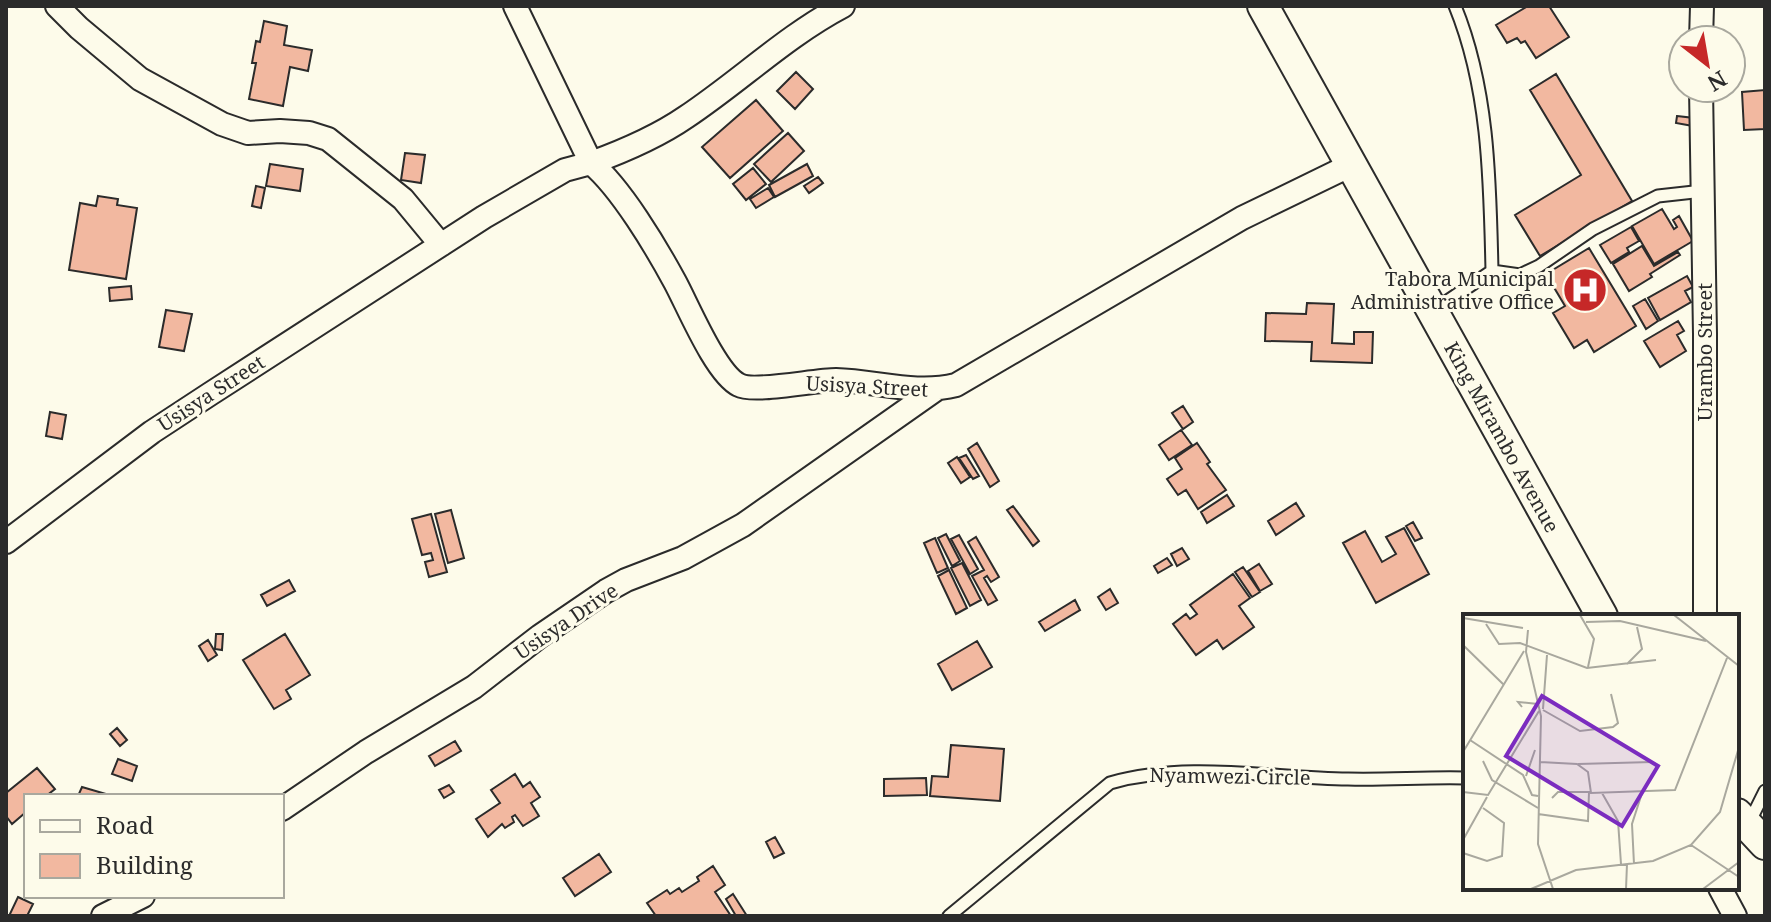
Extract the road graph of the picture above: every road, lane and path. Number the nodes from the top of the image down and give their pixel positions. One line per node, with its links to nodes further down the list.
1 (57, 6): 10 (street)
2 (515, 6): 7 (street, Usisya Street)
3 (843, 6): 7 (street)
4 (1263, 6): 8 (main road, King Mirambo Avenue)
5 (1455, 6): 11 (lane)
6 (1701, 104): 9 (street, Urambo Street)
7 (591, 163): 10 (street, Usisya Street); 13 (street, Usisya Street)
8 (1351, 165): 12 (main road, King Mirambo Avenue); 13 (street, Usisya Street)
9 (1703, 191): 11 (lane); 16 (street, Urambo Street)
10 (441, 245): 14 (street, Usisya Street)
11 (1492, 271): 12 (lane)
12 (1433, 311): 15 (main road, King Mirambo Avenue)
13 (935, 390): 19 (street, Usisya Drive)
14 (6, 542)
15 (1601, 614)
16 (1705, 614)
17 (1463, 778): 24 (lane, Nyamwezi Circle)
18 (1765, 791): 20 (lane)
19 (284, 808)
20 (1750, 828)
21 (1721, 890): 25 (street)
22 (139, 898): 23 (street)
23 (103, 916)
24 (949, 916)
25 (1735, 916)

